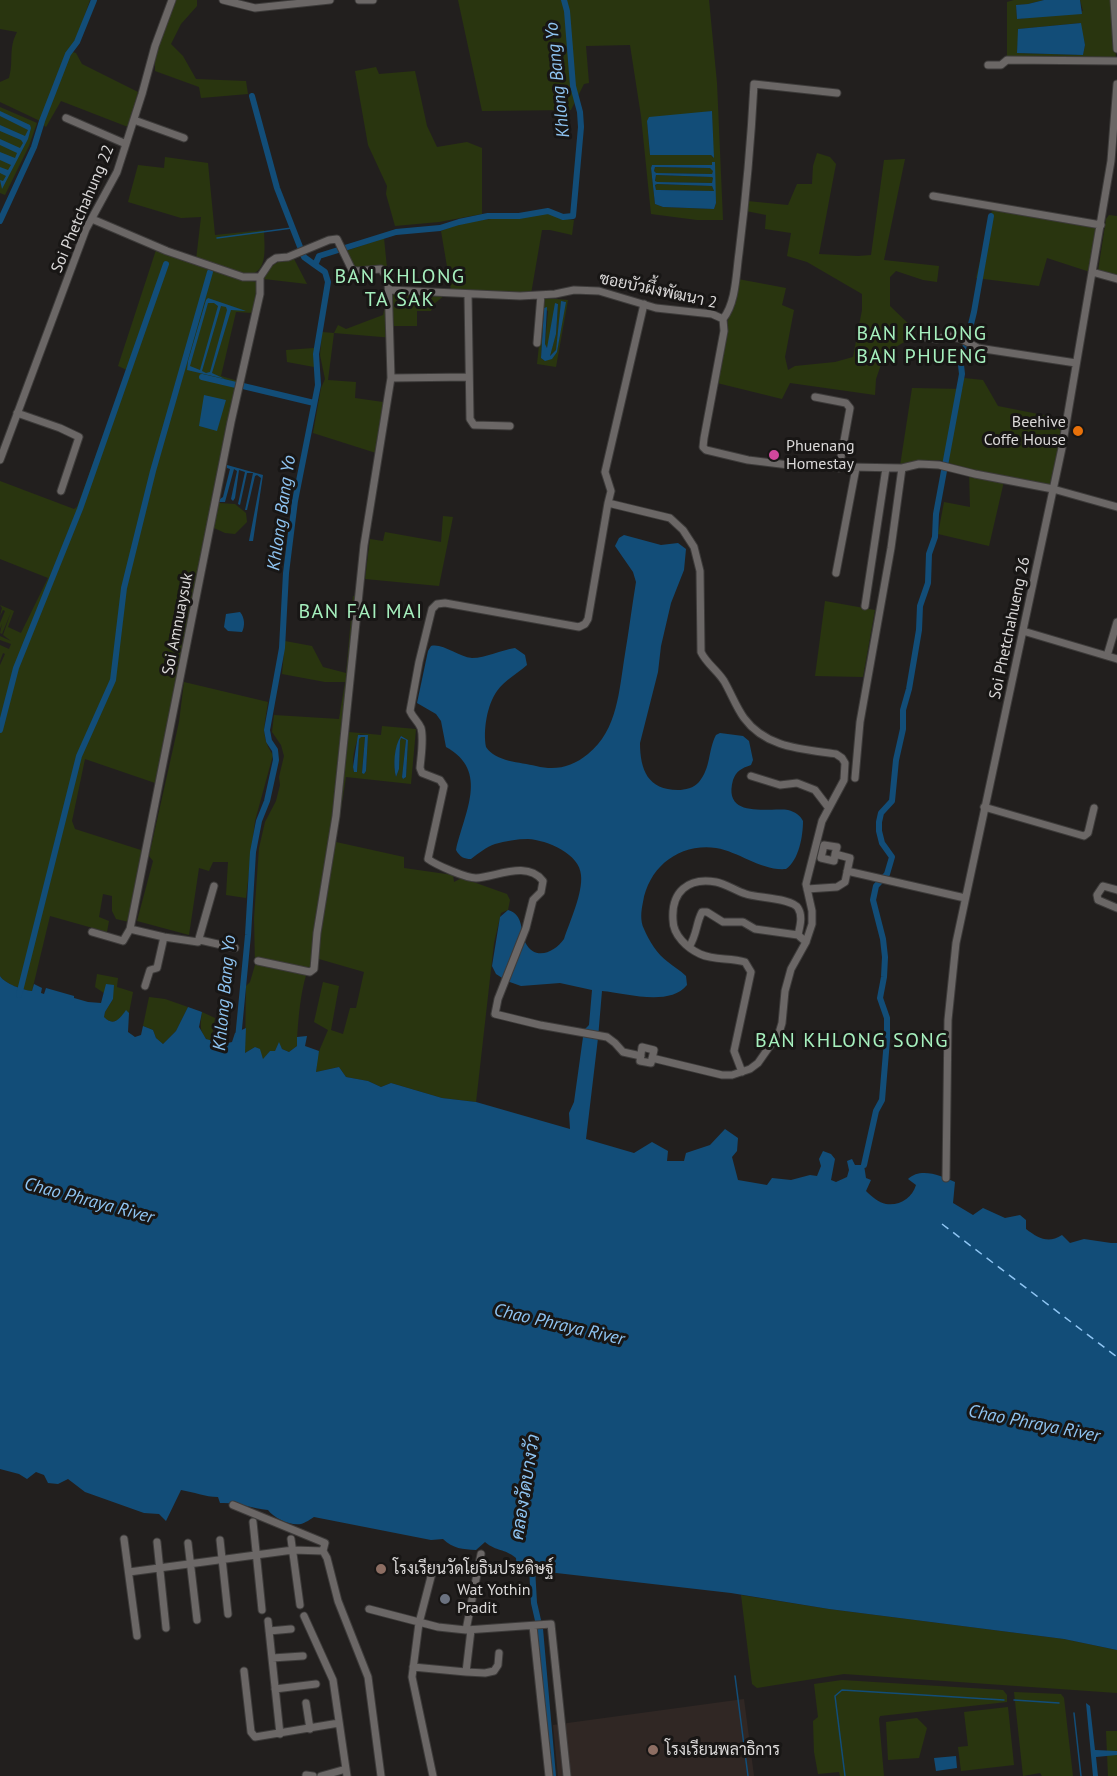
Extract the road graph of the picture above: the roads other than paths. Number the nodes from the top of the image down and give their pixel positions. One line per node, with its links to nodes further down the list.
1 (172, 0): 13 (street, Soi Phetchahung 22)
2 (223, 0): 3 (street)
3 (330, 0)
4 (359, 0): 5 (street)
5 (373, 0)
6 (1114, 0): 7 (street)
7 (1117, 49)
8 (1117, 61): 9 (street)
9 (988, 65)
10 (1117, 84): 16 (street, Soi Phetchahueng 26)
11 (837, 93): 27 (street)
12 (66, 118): 15 (street)
13 (134, 120): 14 (street); 15 (street, Soi Phetchahung 22)
14 (184, 138)
15 (126, 144): 18 (street, Soi Phetchahung 22)
16 (1114, 161): 19 (street, Soi Phetchahueng 26)
17 (933, 196): 19 (street)
18 (92, 219): 21 (street); 34 (street, Soi Phetchahung 22)
19 (1101, 225): 20 (street, Soi Phetchahueng 26)
20 (1092, 272): 22 (street); 30 (street, Soi Phetchahueng 26)
21 (260, 277): 23 (street); 63 (street, Soi Amnuaysuk)
22 (1117, 279)
23 (389, 290): 24 (street, ซอยบัวผึ้งพัฒนา 2); 32 (street)
24 (468, 294): 25 (street, ซอยบัวผึ้งพัฒนา 2); 31 (street)
25 (541, 295): 26 (street, ซอยบัวผึ้งพัฒนา 2); 29 (street)
26 (644, 304): 27 (street, ซอยบัวผึ้งพัฒนา 2); 43 (street)
27 (723, 320): 37 (street, ซอยบัวผึ้งพัฒนา 2)
28 (922, 337): 30 (street)
29 (537, 343)
30 (1076, 363): 41 (street, Soi Phetchahueng 26)
31 (469, 377): 32 (street); 35 (street)
32 (391, 378): 71 (street)
33 (814, 397): 37 (street)
34 (17, 413): 36 (street, Soi Phetchahung 22); 42 (street)
35 (510, 426)
36 (0, 460)
37 (839, 468): 38 (street, ซอยบัวผึ้งพัฒนา 2)
38 (856, 468): 39 (street, ซอยบัวผึ้งพัฒนา 2); 45 (street)
39 (886, 468): 40 (street, ซอยบัวผึ้งพัฒนา 2); 46 (street)
40 (902, 468): 41 (street, ซอยบัวผึ้งพัฒนา 2); 52 (street)
41 (1053, 489): 44 (street, ซอยบัวผึ้งพัฒนา 2); 48 (street, Soi Phetchahueng 26)
42 (61, 491)
43 (608, 503): 53 (street); 73 (street)
44 (1117, 507)
45 (836, 573)
46 (864, 606)
47 (1117, 622): 49 (street)
48 (1023, 631): 49 (street); 54 (street, Soi Phetchahueng 26)
49 (1107, 656): 50 (street)
50 (1117, 659)
51 (751, 776): 53 (street)
52 (855, 778)
53 (828, 807): 59 (street)
54 (984, 807): 55 (street); 61 (street, Soi Phetchahueng 26)
55 (1094, 808)
56 (835, 854): 57 (street)
57 (847, 871): 59 (street); 61 (street)
58 (214, 886): 67 (street)
59 (807, 889): 68 (street)
60 (1117, 890): 62 (street)
61 (965, 898): 74 (street, Soi Phetchahueng 26)
62 (1117, 908)
63 (130, 929): 64 (street); 66 (street)
64 (92, 932)
65 (798, 935): 68 (street); 69 (street); 69 (street)
66 (164, 937): 67 (street); 72 (street)
67 (200, 940): 70 (street)
68 (807, 942): 73 (street)
69 (689, 947): 73 (street)
70 (234, 948)
71 (258, 961)
72 (145, 986)
73 (742, 1072)
74 (946, 1178)
75 (233, 1505): 83 (street)
76 (253, 1522): 84 (street)
77 (124, 1539): 89 (street)
78 (291, 1539): 82 (street)
79 (220, 1540): 86 (street)
80 (157, 1542): 88 (street)
81 (188, 1543): 87 (street)
82 (293, 1550): 83 (street); 84 (street); 91 (street)
83 (323, 1551): 121 (street)
84 (257, 1554): 86 (street); 93 (street)
85 (481, 1554): 90 (street)
86 (222, 1559): 87 (street); 94 (street)
87 (191, 1563): 88 (street); 96 (street)
88 (161, 1568): 89 (street); 100 (street)
89 (129, 1572): 104 (street)
90 (476, 1572): 98 (street); 102 (street)
91 (300, 1605)
92 (369, 1609): 98 (street)
93 (262, 1610)
94 (228, 1614)
95 (304, 1616): 114 (street)
96 (197, 1620)
97 (268, 1621): 103 (street)
98 (419, 1623): 102 (street); 108 (street)
99 (535, 1626): 102 (street); 123 (street); 124 (street)
100 (166, 1628)
101 (291, 1629): 103 (street)
102 (468, 1630): 110 (street)
103 (269, 1631): 107 (street)
104 (137, 1636)
105 (499, 1653): 110 (street)
106 (303, 1656): 107 (street)
107 (272, 1658): 112 (street)
108 (413, 1667): 110 (street); 122 (street)
109 (244, 1671): 117 (street)
110 (466, 1672)
111 (316, 1684): 112 (street)
112 (275, 1689): 116 (street)
113 (306, 1703): 115 (street)
114 (339, 1723): 115 (street); 119 (street)
115 (310, 1729): 116 (street)
116 (279, 1734): 117 (street)
117 (255, 1737): 118 (street)
118 (244, 1739)
119 (346, 1773): 120 (street)
120 (321, 1776)
121 (381, 1776)
122 (433, 1776)
123 (549, 1776)
124 (567, 1776)

